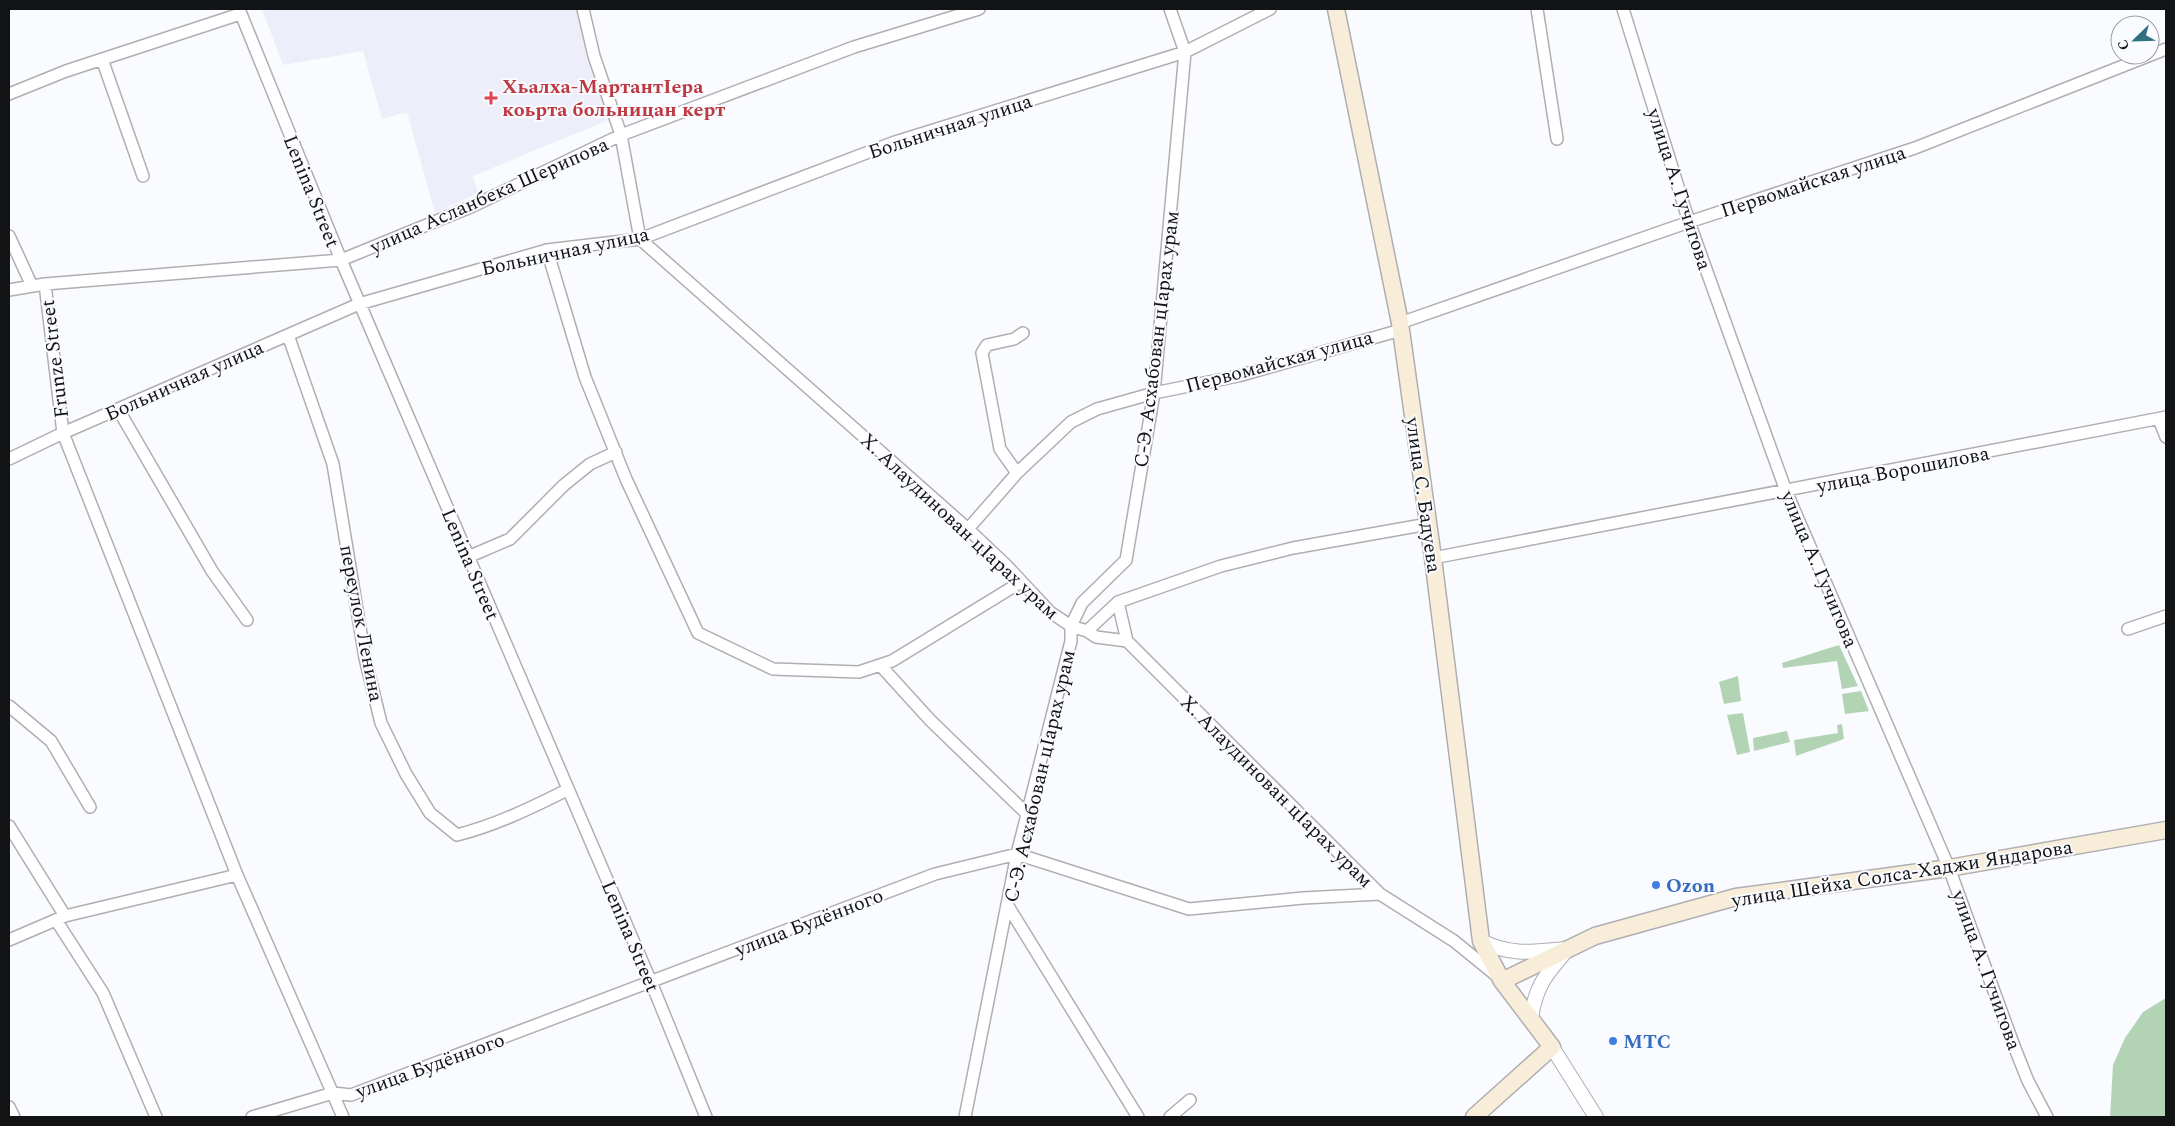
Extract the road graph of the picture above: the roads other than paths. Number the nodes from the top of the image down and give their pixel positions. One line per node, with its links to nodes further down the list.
1 (583, 9): 13 (street)
2 (979, 9): 13 (street, улица Асланбека Шерипова)
3 (1170, 9): 10 (street, С-Э. Асхабован цIарах урам)
4 (1270, 9): 10 (street, Больничная улица)
5 (1336, 9): 25 (main road, улица С. Бадуева)
6 (1537, 9): 14 (street)
7 (1623, 9): 16 (street, улица А. Гучигова)
8 (239, 11): 11 (street); 20 (street, Lenina Street)
9 (2166, 49): 16 (street, Первомайская улица)
10 (1185, 52): 18 (street, Больничная улица); 28 (street, С-Э. Асхабован цIарах урам)
11 (102, 59): 12 (street); 15 (street)
12 (9, 94)
13 (621, 135): 18 (street); 20 (street, улица Асланбека Шерипова)
14 (1557, 139)
15 (143, 176)
16 (1689, 222): 25 (street, Первомайская улица); 36 (street, улица А. Гучигова)
17 (9, 236): 22 (street)
18 (640, 238): 19 (street, Больничная улица); 38 (street, Х. Алаудинован цIарах урам)
19 (547, 250): 24 (street, Больничная улица); 33 (street)
20 (341, 260): 21 (street, улица Асланбека Шерипова); 24 (street, Lenina Street)
21 (45, 284): 22 (street, улица Асланбека Шерипова); 31 (street, Frunze Street)
22 (32, 286): 23 (street, улица Асланбека Шерипова)
23 (9, 290)
24 (359, 304): 27 (street, Больничная улица); 39 (street, Lenina Street)
25 (1400, 327): 28 (street, Первомайская улица); 37 (main road, улица С. Бадуева)
26 (1023, 334): 35 (street)
27 (288, 335): 29 (street, Больничная улица); 51 (street, переулок Ленина)
28 (1154, 393): 35 (street, Первомайская улица); 45 (street, С-Э. Асхабован цIарах урам)
29 (118, 409): 31 (street, Больничная улица); 44 (street)
30 (2162, 418): 32 (street); 36 (street, улица Ворошилова)
31 (63, 433): 34 (street, Больничная улица); 58 (street, Frunze Street)
32 (2166, 437)
33 (616, 452): 39 (street); 49 (street)
34 (9, 459)
35 (1018, 473): 38 (street, Первомайская улица)
36 (1786, 491): 40 (street, улица Ворошилова); 57 (street, улица А. Гучигова)
37 (1428, 524): 40 (main road, улица С. Бадуева); 42 (street)
38 (968, 529): 41 (street, Х. Алаудинован цIарах урам)
39 (468, 558): 51 (street, Lenina Street)
40 (1433, 558): 63 (main road, улица С. Бадуева)
41 (1022, 582): 45 (street, Х. Алаудинован цIарах урам); 49 (street)
42 (1118, 602): 47 (street); 48 (street)
43 (2166, 616): 46 (street)
44 (247, 620)
45 (1070, 626): 47 (street, Х. Алаудинован цIарах урам); 53 (street, С-Э. Асхабован цIарах урам)
46 (2128, 629)
47 (1087, 631): 48 (street, Х. Алаудинован цIарах урам)
48 (1127, 641): 59 (street, Х. Алаудинован цIарах урам)
49 (880, 665): 53 (street)
50 (9, 706): 52 (street)
51 (568, 790): 66 (street, Lenina Street)
52 (90, 807)
53 (1028, 814): 56 (street, С-Э. Асхабован цIарах урам)
54 (9, 826): 61 (street)
55 (2166, 830): 57 (main road, улица Шейха Солса-Хаджи Яндарова)
56 (1017, 854): 59 (street); 60 (street, С-Э. Асхабован цIарах урам); 66 (street, улица Будённого)
57 (1949, 868): 64 (main road, улица Шейха Солса-Хаджи Яндарова); 82 (street, улица А. Гучигова)
58 (237, 876): 61 (street); 69 (street, Frunze Street)
59 (1380, 894): 65 (street, Х. Алаудинован цIарах урам)
60 (1008, 906): 77 (street, С-Э. Асхабован цIарах урам); 78 (street)
61 (61, 918): 62 (street); 73 (street)
62 (9, 940)
63 (1481, 941): 64 (street); 65 (main road, улица С. Бадуева)
64 (1568, 949): 65 (main road, улица Шейха Солса-Хаджи Яндарова); 67 (street)
65 (1502, 981): 67 (main road, улица С. Бадуева)
66 (651, 982): 69 (street, улица Будённого); 76 (street, Lenina Street)
67 (1531, 1019): 68 (main road, улица С. Бадуева)
68 (1552, 1047): 80 (main road); 81 (street)
69 (333, 1093): 74 (street, улица Будённого); 75 (street, Frunze Street)
70 (1190, 1100): 79 (street)
71 (9, 1107): 72 (street)
72 (14, 1117)
73 (156, 1117)
74 (252, 1117)
75 (343, 1117)
76 (706, 1117)
77 (964, 1117)
78 (1138, 1117)
79 (1170, 1117)
80 (1474, 1117)
81 (1596, 1117)
82 (2047, 1117)

